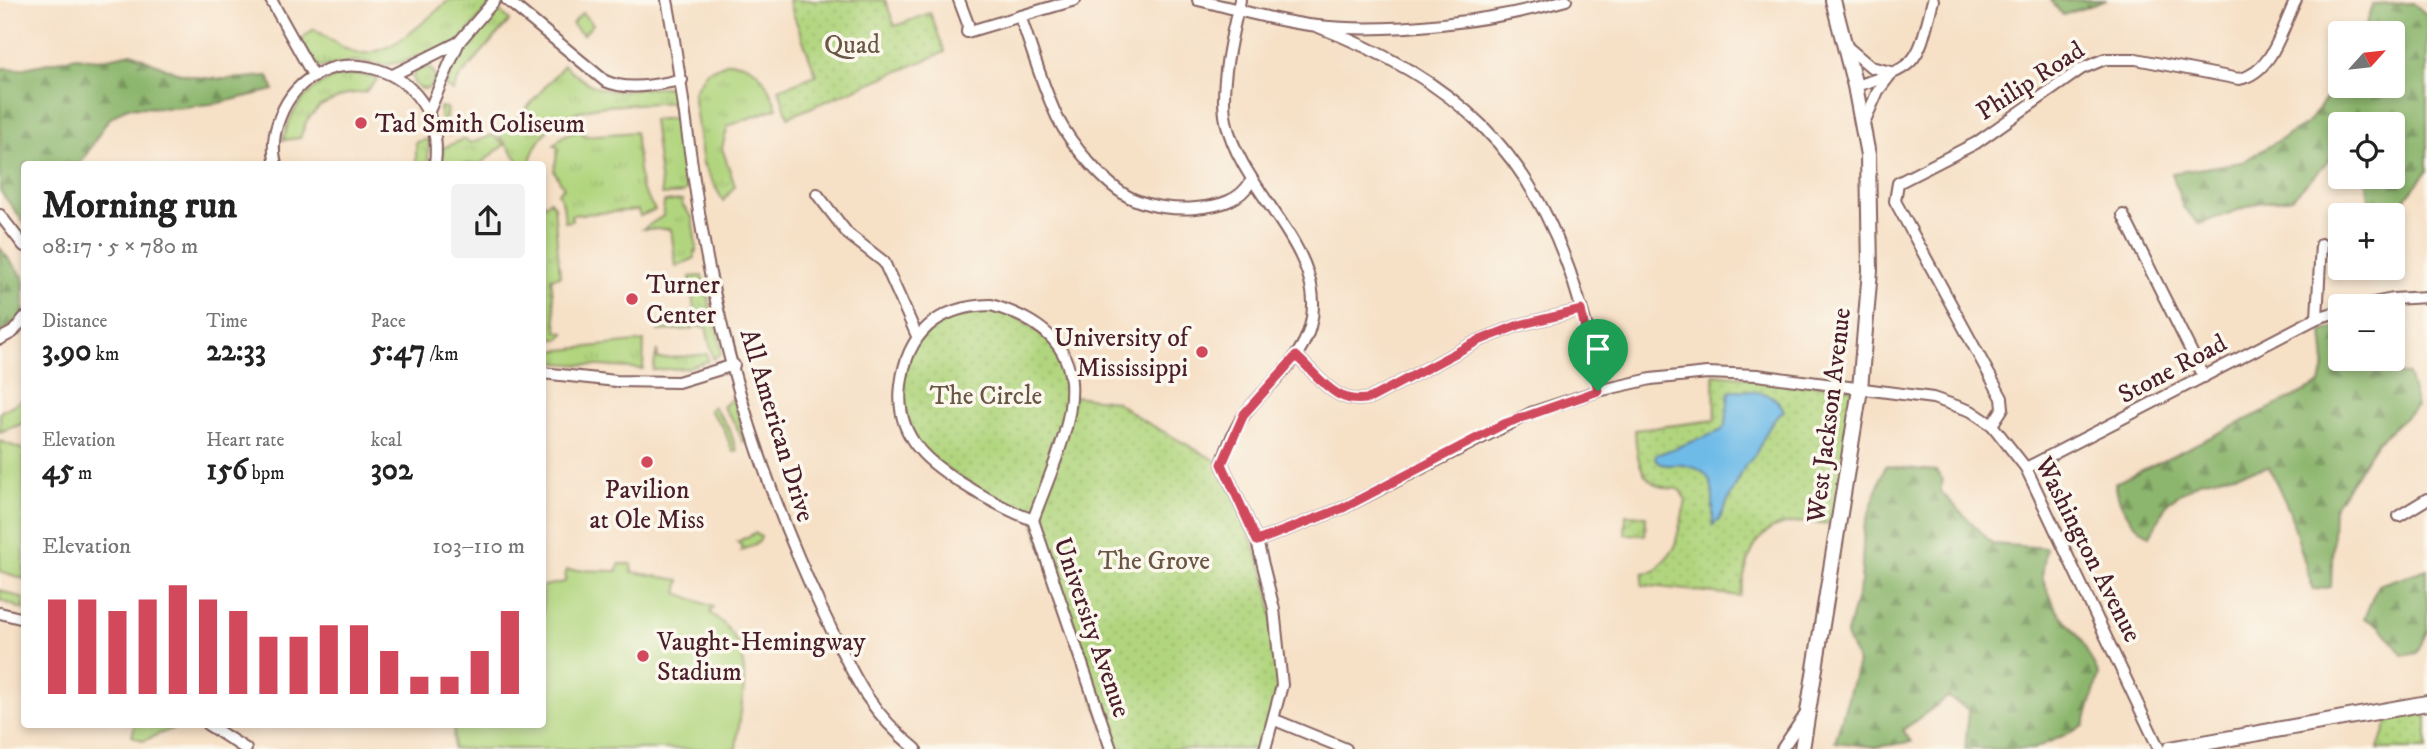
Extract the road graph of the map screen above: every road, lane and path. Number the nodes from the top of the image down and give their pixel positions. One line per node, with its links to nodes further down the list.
1 (271, 0): 21 (street)
2 (495, 0): 16 (street)
3 (507, 0): 22 (street)
4 (667, 0): 22 (street, All American Drive)
5 (959, 0): 13 (street)
6 (1074, 0): 13 (street)
7 (1198, 0): 12 (street)
8 (1566, 0): 15 (street)
9 (1833, 0): 17 (main road, West Jackson Avenue)
10 (1933, 0): 19 (street)
11 (2296, 0): 48 (street, Philip Road)
12 (1239, 5): 14 (street); 28 (street)
13 (1020, 16): 28 (street)
14 (1316, 26): 15 (street); 18 (street)
15 (1367, 28): 18 (street)
16 (459, 41): 20 (street); 24 (street)
17 (1845, 44): 19 (street); 23 (main road, West Jackson Avenue)
18 (1370, 48): 36 (street)
19 (1893, 72): 23 (street); 25 (street)
20 (393, 75): 21 (street); 24 (street)
21 (314, 77): 26 (street)
22 (682, 80): 43 (street, All American Drive)
23 (1855, 86): 25 (main road, West Jackson Avenue)
24 (429, 111): 27 (street)
25 (1863, 125): 46 (main road, West Jackson Avenue)
26 (276, 161)
27 (435, 161)
28 (1251, 181): 42 (street)
29 (817, 194): 40 (street)
30 (0, 215): 32 (street)
31 (2123, 215): 45 (street)
32 (21, 242)
33 (2321, 244): 38 (street)
34 (2427, 297): 35 (street)
35 (2405, 298)
36 (1581, 310): 42 (street); 47 (street)
37 (2328, 314): 38 (street, Stone Road)
38 (2317, 317): 45 (street, Stone Road)
39 (21, 322): 41 (street)
40 (917, 336): 52 (street); 52 (street)
41 (0, 339)
42 (1296, 356): 53 (street)
43 (734, 365): 44 (street); 61 (street, All American Drive)
44 (546, 373)
45 (2204, 377): 49 (street, Stone Road)
46 (1860, 389): 47 (street, Washington Avenue); 48 (street, Washington Avenue); 57 (main road, West Jackson Avenue)
47 (1598, 391): 53 (street, Washington Avenue)
48 (1992, 425): 49 (street, Washington Avenue)
49 (2026, 468): 67 (street, Washington Avenue)
50 (2427, 499): 51 (street)
51 (2399, 516)
52 (1033, 520): 62 (street, University Avenue)
53 (1257, 541): 58 (street)
54 (0, 613): 55 (street)
55 (21, 618)
56 (2427, 703): 68 (main road)
57 (1808, 710): 65 (street); 66 (main road, West Jackson Avenue)
58 (1275, 720): 63 (street); 64 (street)
59 (212, 728): 60 (street)
60 (246, 749)
61 (915, 749)
62 (1111, 749)
63 (1265, 749)
64 (1346, 749)
65 (1783, 749)
66 (1802, 749)
67 (2159, 749)
68 (2170, 749)

